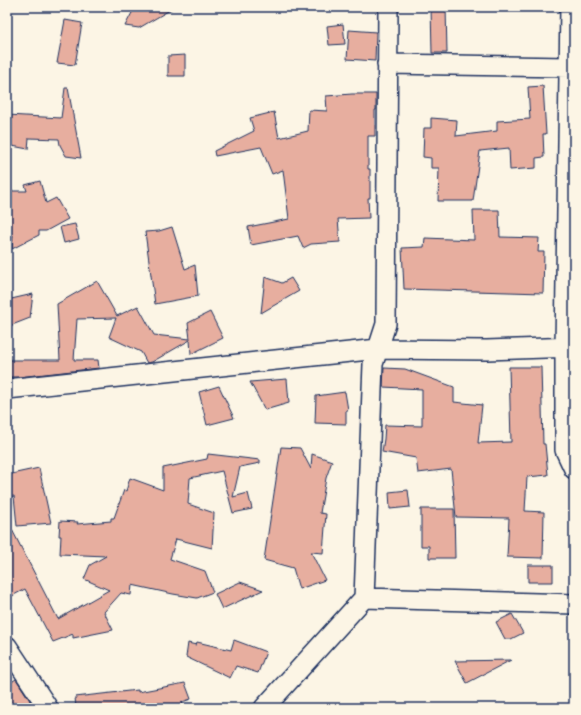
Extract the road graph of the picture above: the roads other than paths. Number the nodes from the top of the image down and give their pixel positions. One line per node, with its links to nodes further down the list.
1 (388, 7): 3 (street)
2 (570, 7): 4 (street)
3 (387, 64): 4 (street); 6 (street)
4 (569, 67): 5 (street)
5 (569, 347): 6 (street); 8 (street)
6 (378, 349): 7 (street); 9 (street)
7 (7, 389)
8 (574, 469)
9 (364, 598): 10 (street); 13 (street)
10 (574, 604)
11 (7, 646): 12 (street)
12 (48, 708)
13 (264, 708)

